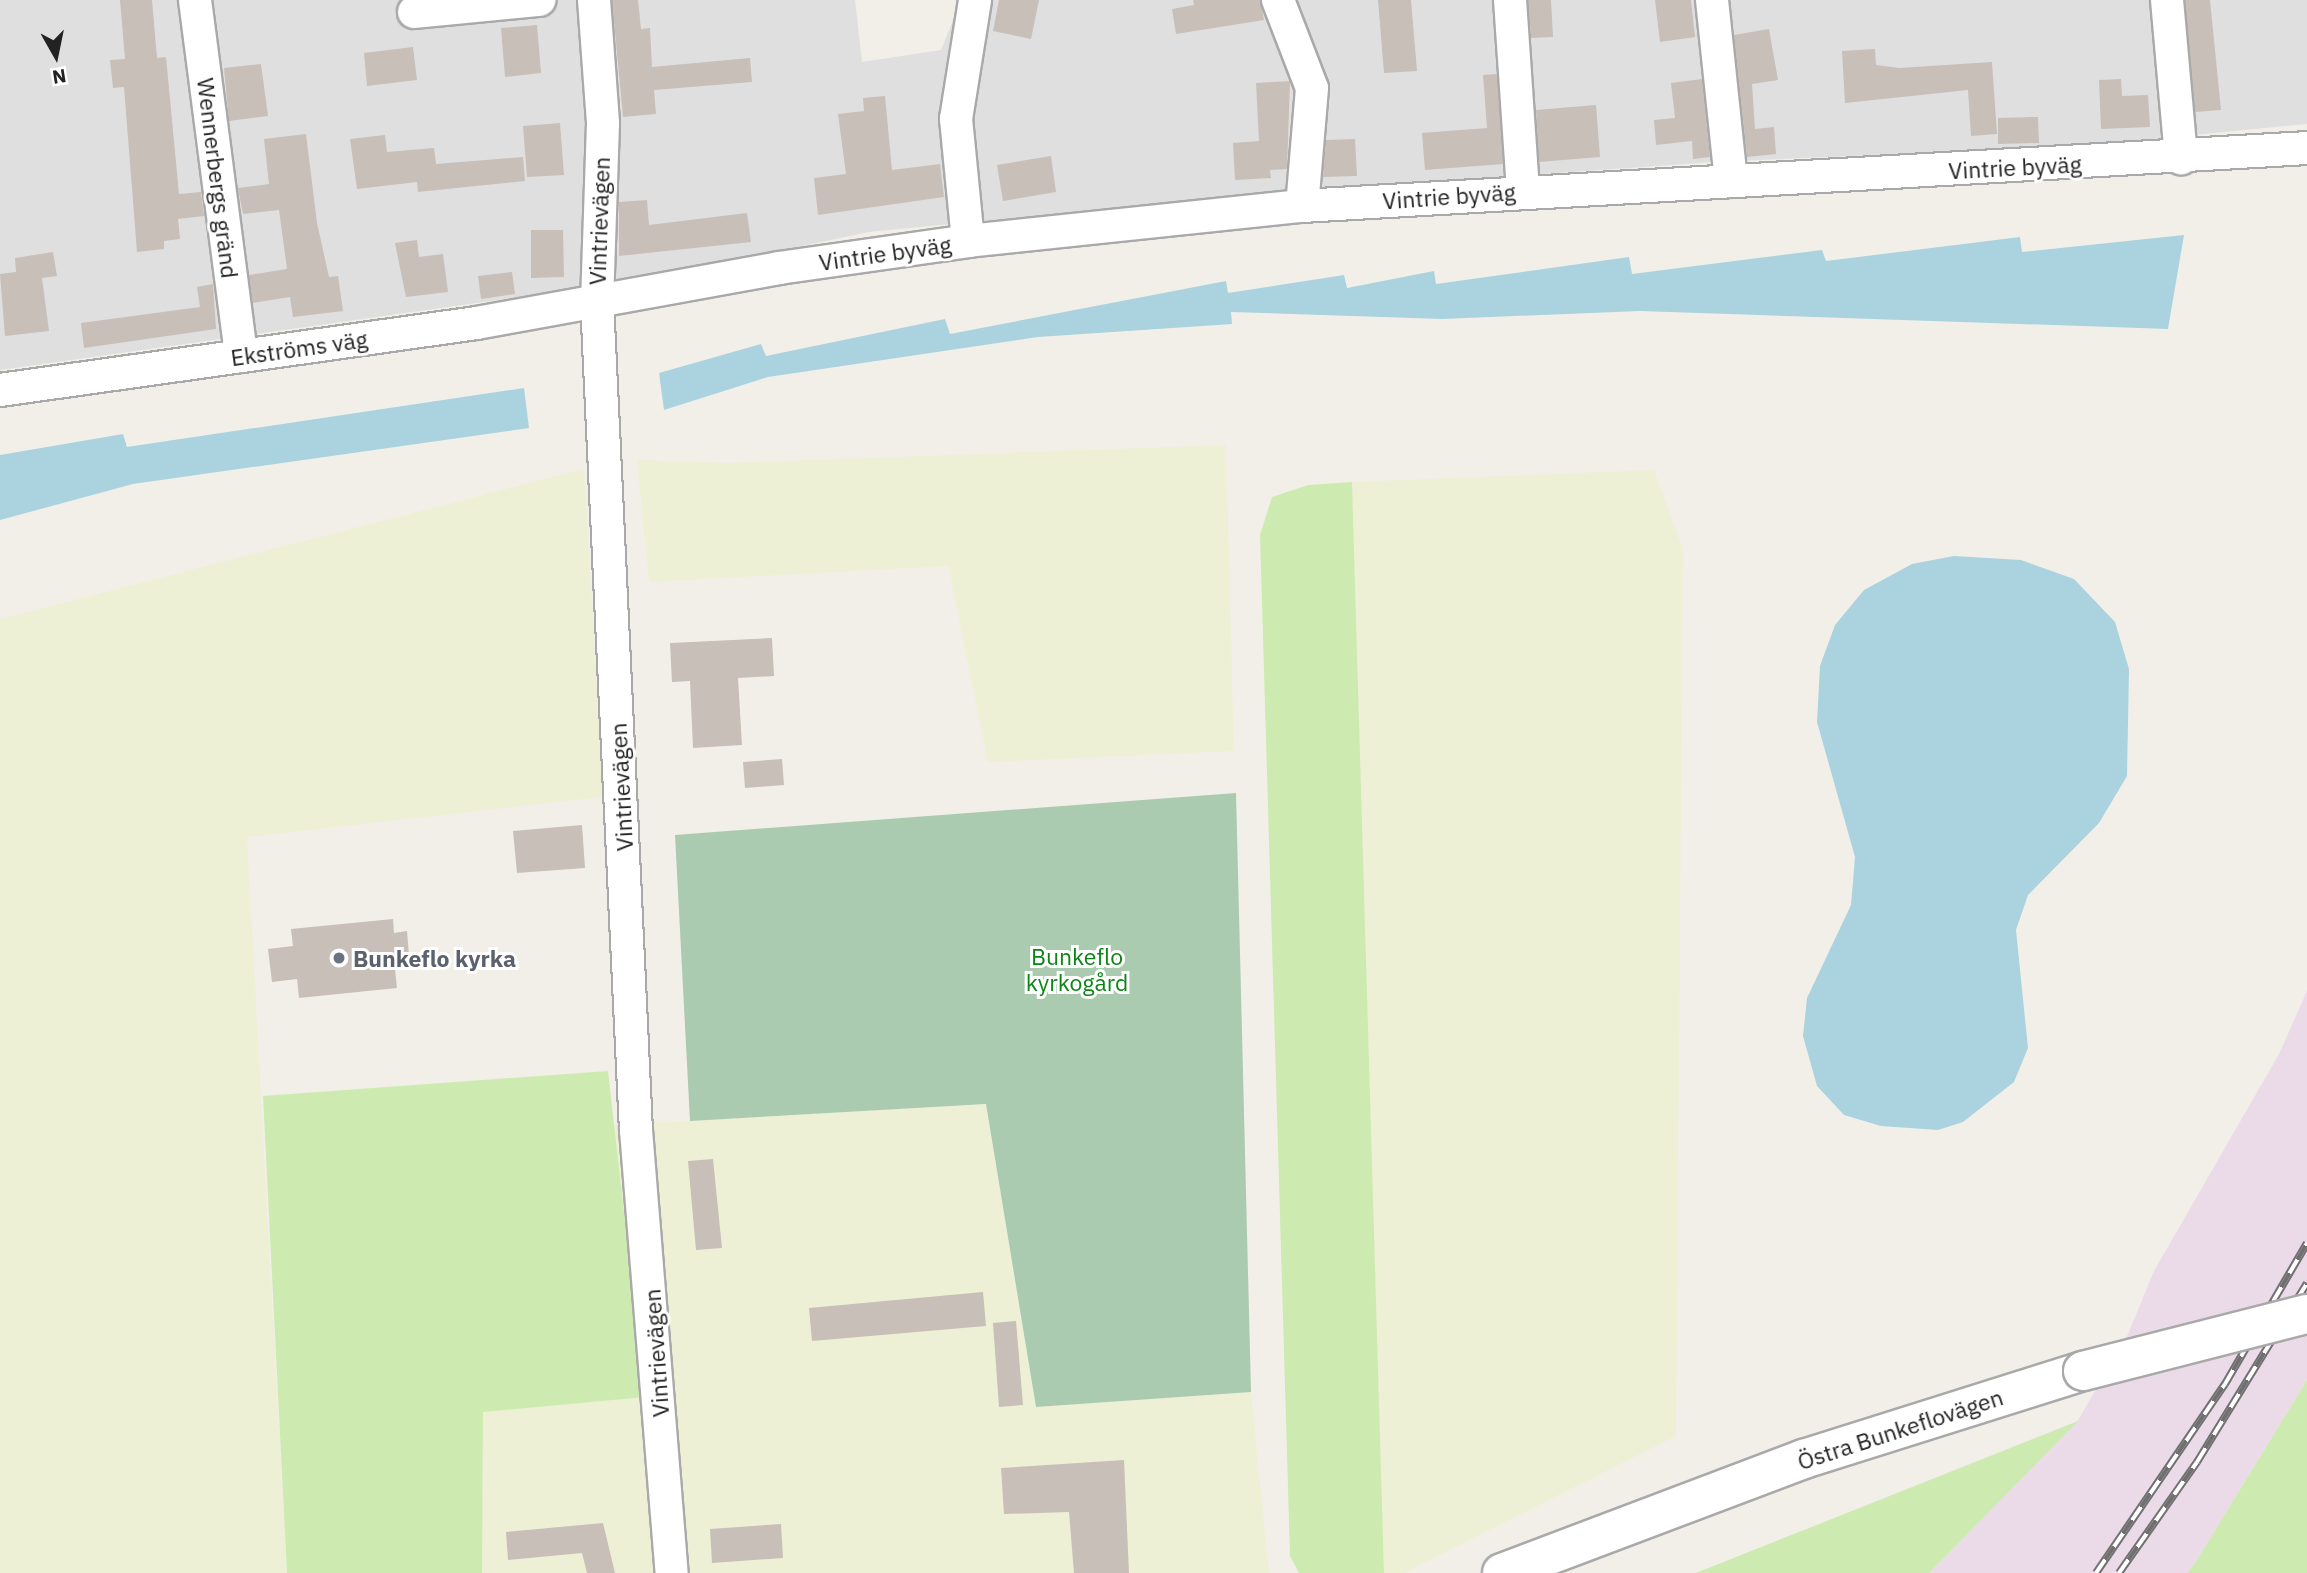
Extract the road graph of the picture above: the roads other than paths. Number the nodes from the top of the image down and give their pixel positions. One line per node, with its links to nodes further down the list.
1 (195, 0): 17 (street, Wennerbergs gränd)
2 (539, 0): 9 (street)
3 (594, 0): 16 (street, Vintrievägen)
4 (975, 0): 15 (street)
5 (1278, 0): 14 (street)
6 (1510, 0): 13 (street)
7 (1712, 0): 12 (street)
8 (2167, 0): 11 (street)
9 (414, 12)
10 (2307, 148): 11 (street, Vintrie byväg)
11 (2181, 158): 12 (street, Vintrie byväg)
12 (1731, 181): 13 (street, Vintrie byväg)
13 (1523, 191): 14 (street, Vintrie byväg)
14 (1302, 206): 15 (street, Vintrie byväg)
15 (968, 241): 16 (street, Vintrie byväg)
16 (597, 301): 17 (street, Ekströms väg); 20 (street, Vintrievägen)
17 (241, 356): 18 (street, Ekströms väg)
18 (0, 390)
19 (2307, 1314): 21 (street, Östra Bunkeflovägen, bridge)
20 (672, 1573)
21 (1502, 1573)

